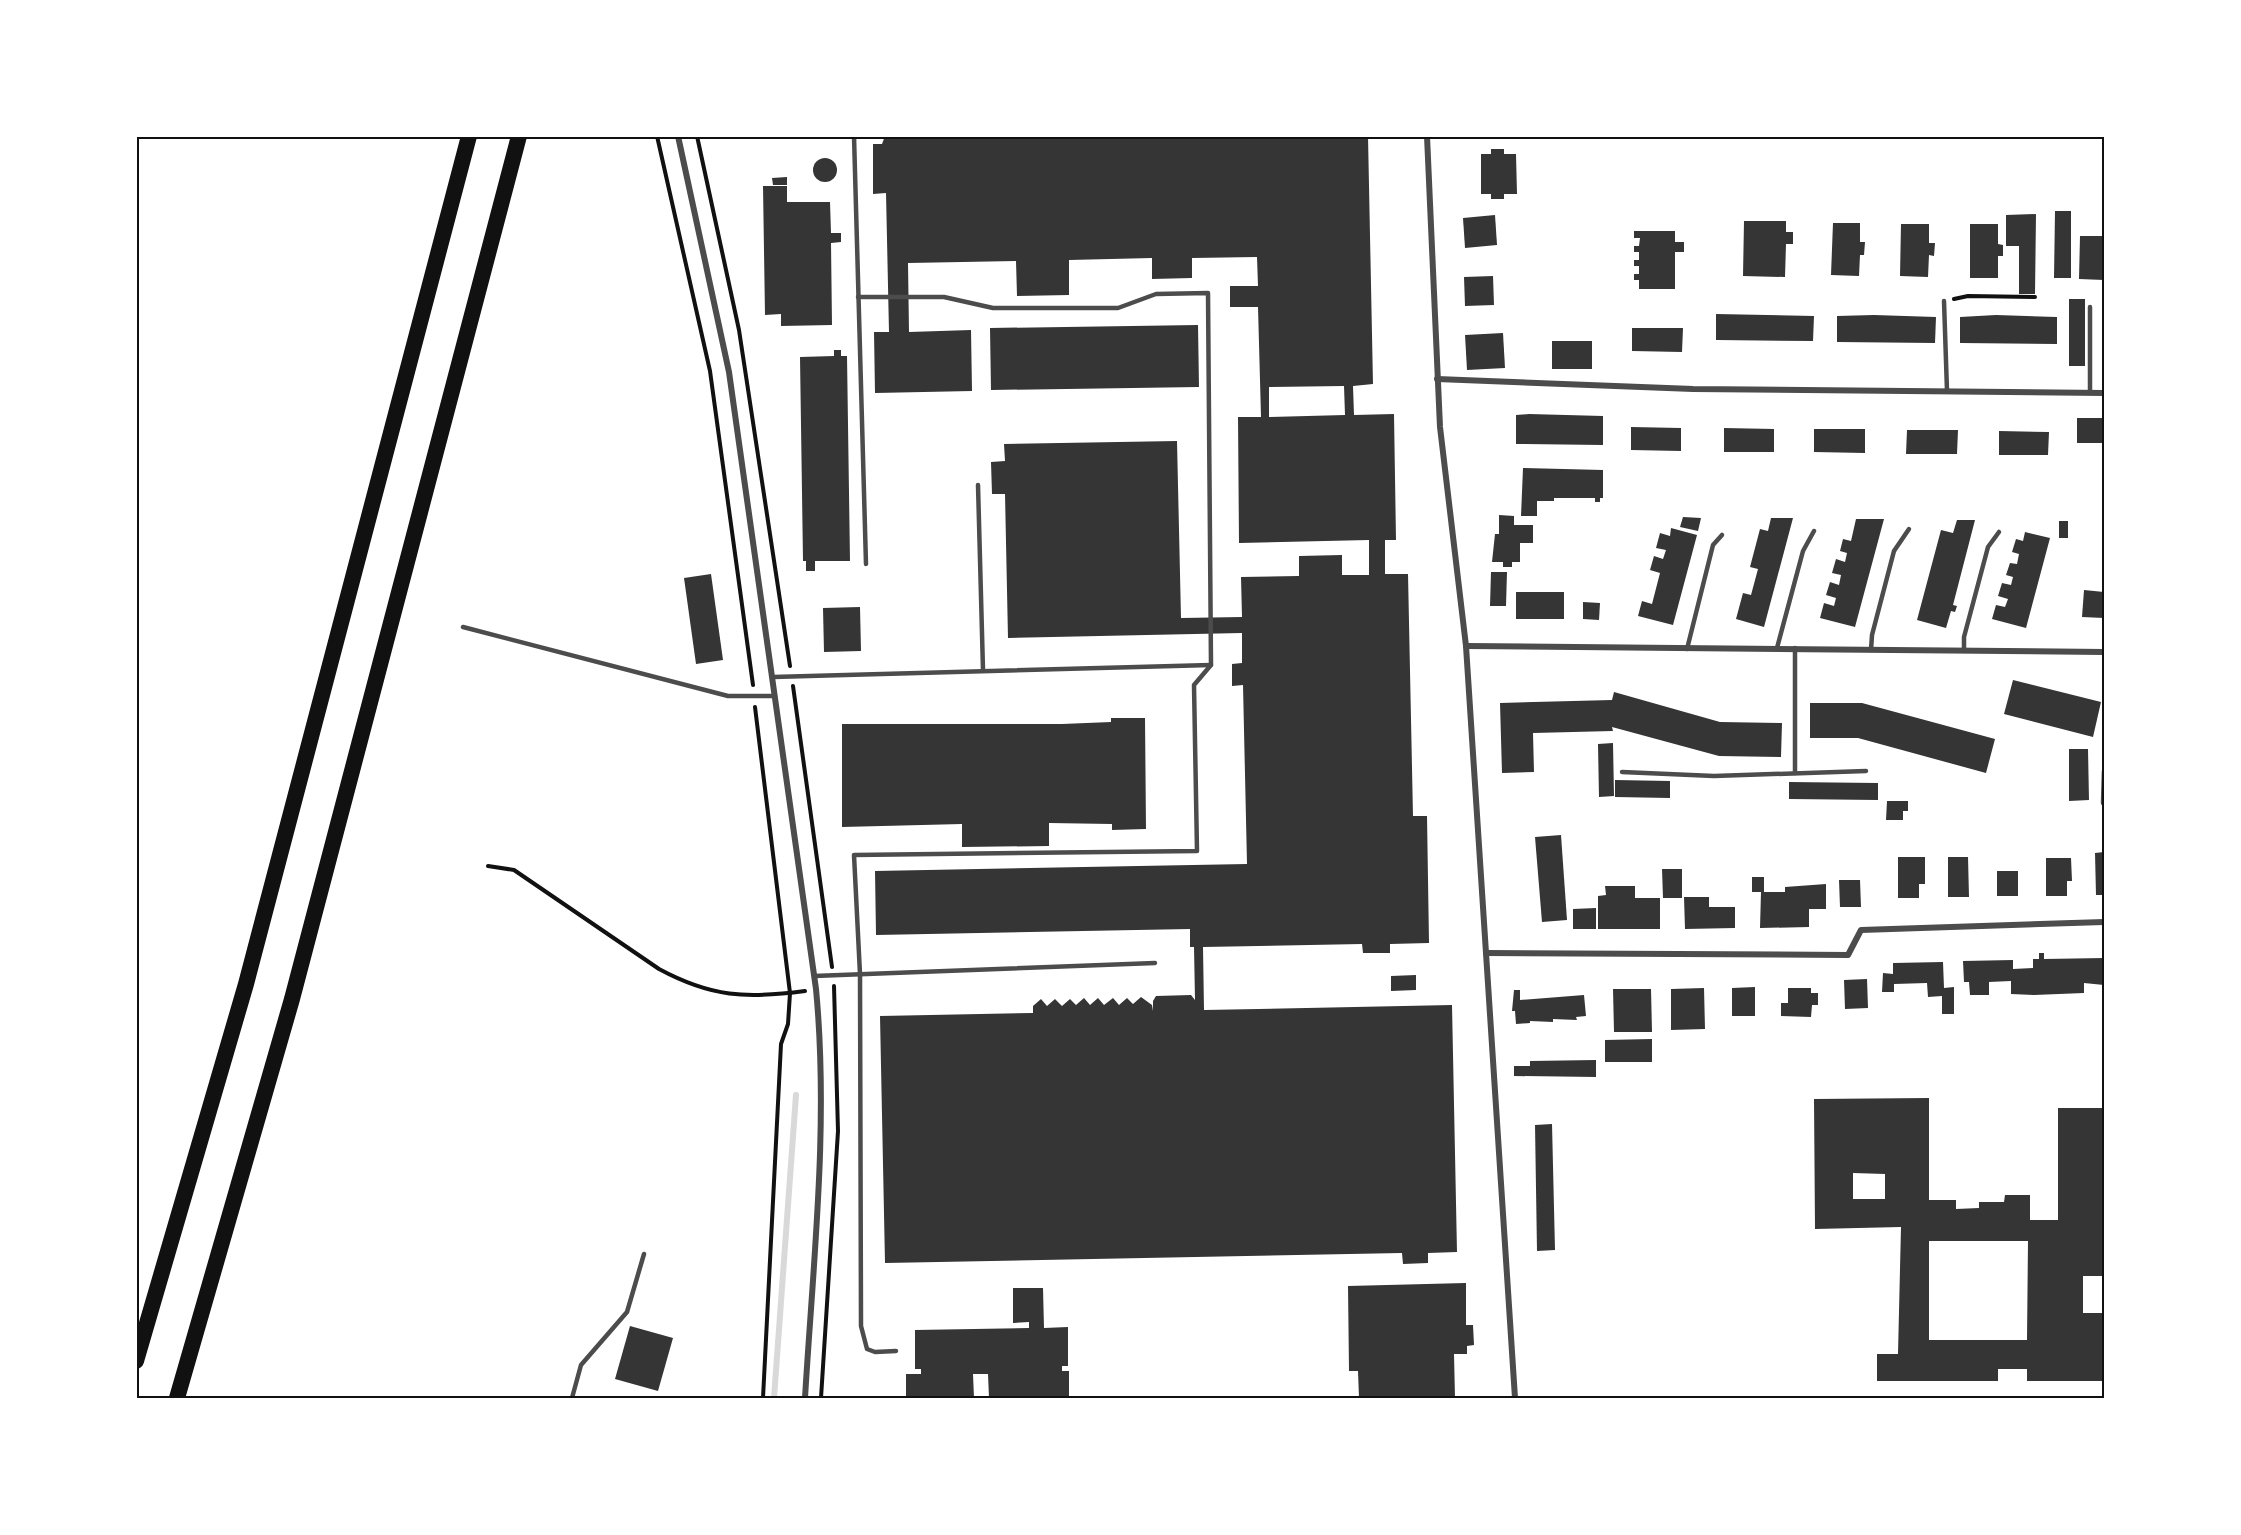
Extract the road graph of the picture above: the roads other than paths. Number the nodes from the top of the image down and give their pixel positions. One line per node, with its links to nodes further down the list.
1 (469, 136): 43 (highway)
2 (519, 136): 44 (highway)
3 (678, 136): 29 (street)
4 (854, 136): 6 (lane)
5 (1427, 136): 9 (street)
6 (858, 297): 18 (lane); 27 (lane)
7 (1944, 301): 10 (lane)
8 (2090, 307): 11 (lane)
9 (1437, 379): 10 (street); 20 (street)
10 (1947, 391): 11 (street)
11 (2090, 393): 12 (street)
12 (2104, 393)
13 (978, 485): 28 (lane)
14 (1909, 529): 24 (lane)
15 (1814, 531): 21 (lane)
16 (1999, 532): 25 (lane)
17 (1722, 535): 23 (lane)
18 (866, 564)
19 (463, 627): 30 (lane)
20 (1466, 646): 23 (street); 37 (street)
21 (1776, 648): 22 (street); 23 (street)
22 (1795, 648): 24 (street); 34 (lane)
23 (1687, 649)
24 (1871, 650): 25 (street)
25 (1964, 651): 26 (street)
26 (2104, 652)
27 (1211, 665): 28 (lane); 39 (lane)
28 (983, 670): 29 (lane)
29 (773, 677): 30 (street)
30 (775, 696): 40 (street)
31 (1866, 771): 34 (lane)
32 (2104, 771): 35 (lane)
33 (1622, 772): 34 (lane)
34 (1795, 773)
35 (2103, 803)
36 (2104, 922): 37 (street)
37 (1486, 953): 47 (street)
38 (1155, 963): 39 (lane)
39 (860, 974): 40 (lane); 42 (lane)
40 (814, 976): 46 (street)
41 (644, 1254): 45 (lane)
42 (896, 1351)
43 (136, 1362)
44 (177, 1398)
45 (572, 1398)
46 (805, 1398)
47 (1515, 1398)

